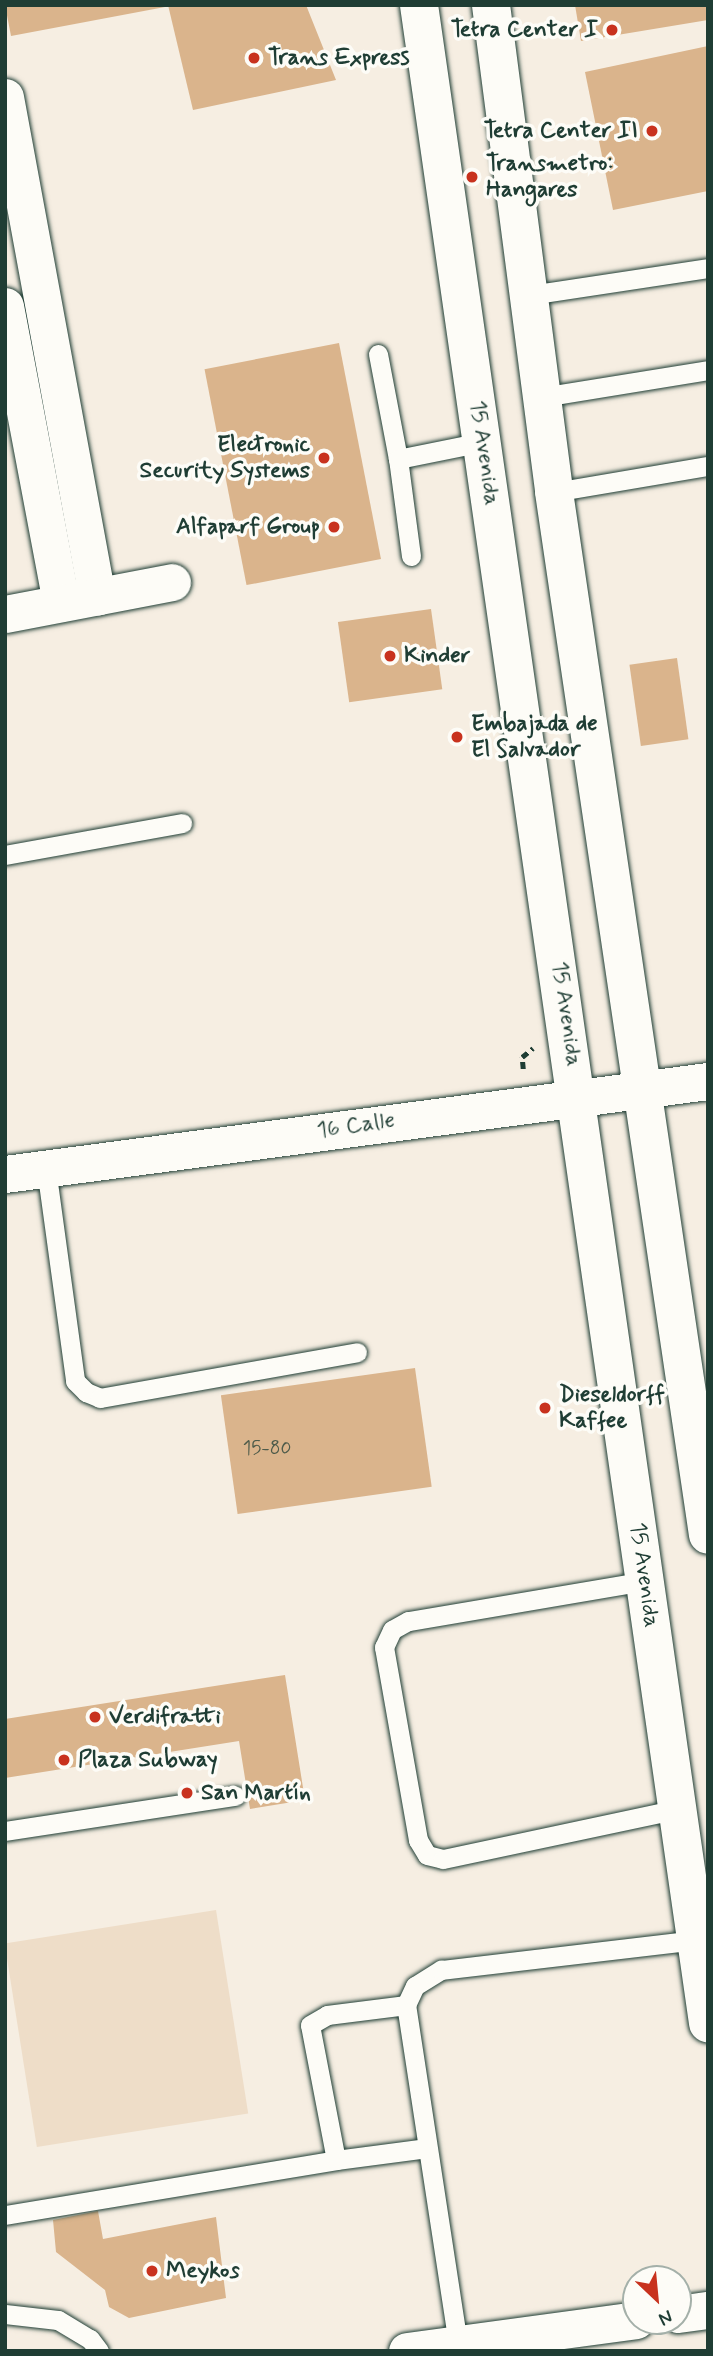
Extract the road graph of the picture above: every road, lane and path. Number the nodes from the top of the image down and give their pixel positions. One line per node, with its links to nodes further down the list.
1 (419, 5): 10 (street, 15 Avenida)
2 (491, 5): 5 (street)
3 (5, 97): 16 (street)
4 (708, 268): 5 (lane)
5 (530, 295): 9 (street)
6 (5, 306): 17 (street)
7 (378, 354): 11 (lane)
8 (708, 370): 9 (lane)
9 (542, 397): 13 (street)
10 (482, 442): 11 (lane); 23 (street, 15 Avenida)
11 (398, 459): 14 (lane)
12 (708, 466): 13 (lane)
13 (554, 492): 22 (street)
14 (411, 556)
15 (172, 582): 16 (street)
16 (97, 597): 17 (street)
17 (61, 603): 18 (street)
18 (5, 614)
19 (182, 823): 20 (lane)
20 (5, 855)
21 (708, 1081): 22 (street, 16 Calle)
22 (644, 1090): 23 (street, 16 Calle); 27 (street)
23 (578, 1096): 24 (street, 16 Calle); 28 (street, 15 Avenida)
24 (46, 1168): 25 (street, 16 Calle); 26 (lane)
25 (5, 1174)
26 (357, 1352)
27 (708, 1535)
28 (645, 1581): 30 (street, 15 Avenida); 30 (lane)
29 (235, 1796): 31 (lane)
30 (678, 1809): 32 (street, 15 Avenida)
31 (5, 1831)
32 (695, 1940): 33 (lane); 34 (street, 15 Avenida)
33 (406, 2005): 35 (lane); 36 (lane)
34 (708, 2023)
35 (427, 2148): 36 (lane); 40 (lane)
36 (336, 2160): 37 (lane)
37 (5, 2215)
38 (5, 2314): 41 (lane)
39 (622, 2322): 40 (street)
40 (458, 2344): 42 (street)
41 (99, 2351)
42 (407, 2351)

